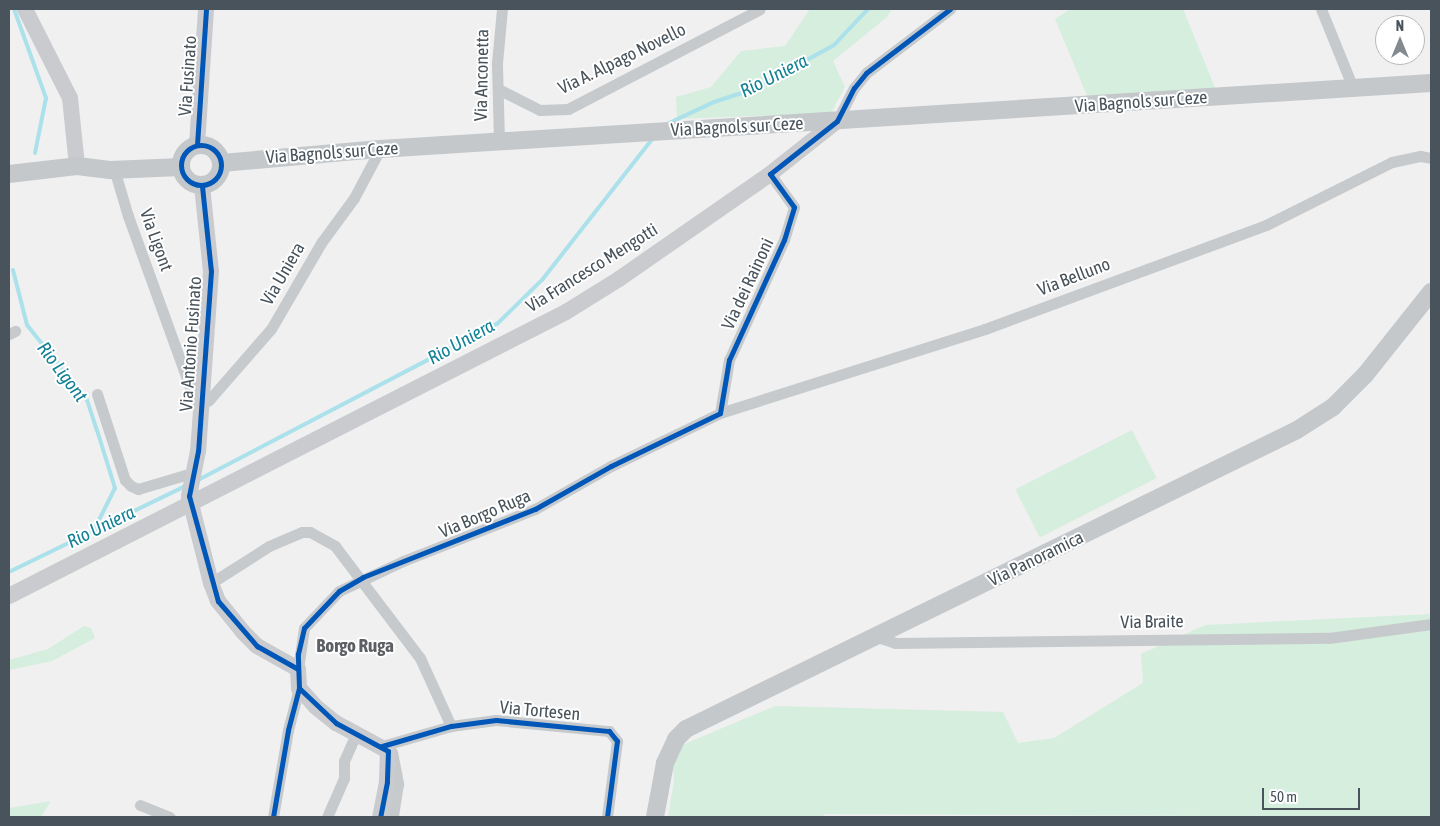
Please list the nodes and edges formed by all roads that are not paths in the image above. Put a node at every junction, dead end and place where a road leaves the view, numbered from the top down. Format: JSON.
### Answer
{"nodes":[{"id":1,"x":25,"y":9,"type":"edge"},
{"id":2,"x":206,"y":9,"type":"edge"},
{"id":3,"x":502,"y":9,"type":"edge"},
{"id":4,"x":760,"y":9,"type":"edge"},
{"id":5,"x":950,"y":9,"type":"edge"},
{"id":6,"x":1320,"y":9,"type":"edge"},
{"id":7,"x":1431,"y":83,"type":"edge"},
{"id":8,"x":1354,"y":88,"type":"junction"},
{"id":9,"x":498,"y":89,"type":"junction"},
{"id":10,"x":837,"y":122,"type":"junction"},
{"id":11,"x":499,"y":141,"type":"junction"},
{"id":12,"x":197,"y":145,"type":"junction"},
{"id":13,"x":380,"y":149,"type":"junction"},
{"id":14,"x":1431,"y":158,"type":"edge"},
{"id":15,"x":222,"y":163,"type":"junction"},
{"id":16,"x":77,"y":166,"type":"junction"},
{"id":17,"x":181,"y":167,"type":"junction"},
{"id":18,"x":114,"y":169,"type":"junction"},
{"id":19,"x":9,"y":174,"type":"edge"},
{"id":20,"x":770,"y":174,"type":"junction"},
{"id":21,"x":202,"y":186,"type":"junction"},
{"id":22,"x":1431,"y":292,"type":"edge"},
{"id":23,"x":97,"y":394,"type":"dead end"},
{"id":24,"x":201,"y":405,"type":"junction"},
{"id":25,"x":720,"y":413,"type":"junction"},
{"id":26,"x":192,"y":473,"type":"junction"},
{"id":27,"x":190,"y":499,"type":"junction"},
{"id":28,"x":359,"y":580,"type":"junction"},
{"id":29,"x":211,"y":583,"type":"junction"},
{"id":30,"x":9,"y":596,"type":"edge"},
{"id":31,"x":1431,"y":624,"type":"edge"},
{"id":32,"x":874,"y":636,"type":"junction"},
{"id":33,"x":298,"y":668,"type":"junction"},
{"id":34,"x":299,"y":688,"type":"junction"},
{"id":35,"x":451,"y":726,"type":"junction"},
{"id":36,"x":356,"y":734,"type":"junction"},
{"id":37,"x":390,"y":747,"type":"junction"},
{"id":38,"x":140,"y":805,"type":"dead end"},
{"id":39,"x":170,"y":817,"type":"edge"},
{"id":40,"x":273,"y":817,"type":"edge"},
{"id":41,"x":326,"y":817,"type":"edge"},
{"id":42,"x":380,"y":817,"type":"edge"},
{"id":43,"x":393,"y":817,"type":"edge"},
{"id":44,"x":607,"y":817,"type":"edge"},
{"id":45,"x":655,"y":817,"type":"edge"}],
"edges":[{"from":1,"to":16,"type":"street"},
{"from":2,"to":12,"type":"street","name":"Via Fusinato"},
{"from":3,"to":9,"type":"street","name":"Via Anconetta"},
{"from":4,"to":9,"type":"street","name":"Via A. Alpago Novello"},
{"from":5,"to":10,"type":"street"},
{"from":6,"to":8,"type":"street"},
{"from":7,"to":8,"type":"main road","name":"Via Bagnols sur Ceze"},
{"from":8,"to":10,"type":"main road","name":"Via Bagnols sur Ceze"},
{"from":9,"to":11,"type":"street","name":"Via Anconetta"},
{"from":10,"to":11,"type":"main road","name":"Via Bagnols sur Ceze"},
{"from":10,"to":20,"type":"street","name":"Via Francesco Mengotti"},
{"from":11,"to":13,"type":"main road","name":"Via Bagnols sur Ceze"},
{"from":12,"to":15,"type":"main road"},
{"from":12,"to":17,"type":"main road"},
{"from":13,"to":15,"type":"main road","name":"Via Bagnols sur Ceze"},
{"from":13,"to":24,"type":"street","name":"Via Uniera"},
{"from":14,"to":25,"type":"street","name":"Via Belluno"},
{"from":15,"to":21,"type":"main road"},
{"from":16,"to":18,"type":"main road"},
{"from":16,"to":19,"type":"main road"},
{"from":17,"to":18,"type":"main road"},
{"from":17,"to":21,"type":"main road"},
{"from":18,"to":24,"type":"street","name":"Via Ligont"},
{"from":20,"to":25,"type":"street","name":"Via dei Rainoni"},
{"from":20,"to":27,"type":"street","name":"Via Francesco Mengotti"},
{"from":21,"to":24,"type":"street","name":"Via Antonio Fusinato"},
{"from":22,"to":32,"type":"main road","name":"Via Panoramica"},
{"from":23,"to":26,"type":"street"},
{"from":24,"to":26,"type":"street","name":"Via Antonio Fusinato"},
{"from":25,"to":28,"type":"street","name":"Via Borgo Ruga"},
{"from":26,"to":27,"type":"street","name":"Via Antonio Fusinato"},
{"from":27,"to":29,"type":"street"},
{"from":27,"to":30,"type":"street","name":"Via Francesco Mengotti"},
{"from":28,"to":29,"type":"street"},
{"from":28,"to":33,"type":"street","name":"Via Borgo Ruga"},
{"from":28,"to":35,"type":"street"},
{"from":29,"to":33,"type":"street"},
{"from":31,"to":32,"type":"street","name":"Via Braite"},
{"from":32,"to":45,"type":"main road","name":"Via Panoramica"},
{"from":33,"to":34,"type":"street"},
{"from":34,"to":36,"type":"street"},
{"from":34,"to":40,"type":"street"},
{"from":35,"to":37,"type":"street","name":"Via Tortesen"},
{"from":35,"to":44,"type":"street","name":"Via Tortesen"},
{"from":36,"to":37,"type":"street"},
{"from":36,"to":41,"type":"street"},
{"from":37,"to":42,"type":"street"},
{"from":37,"to":43,"type":"street"},
{"from":38,"to":39,"type":"street"}]}
